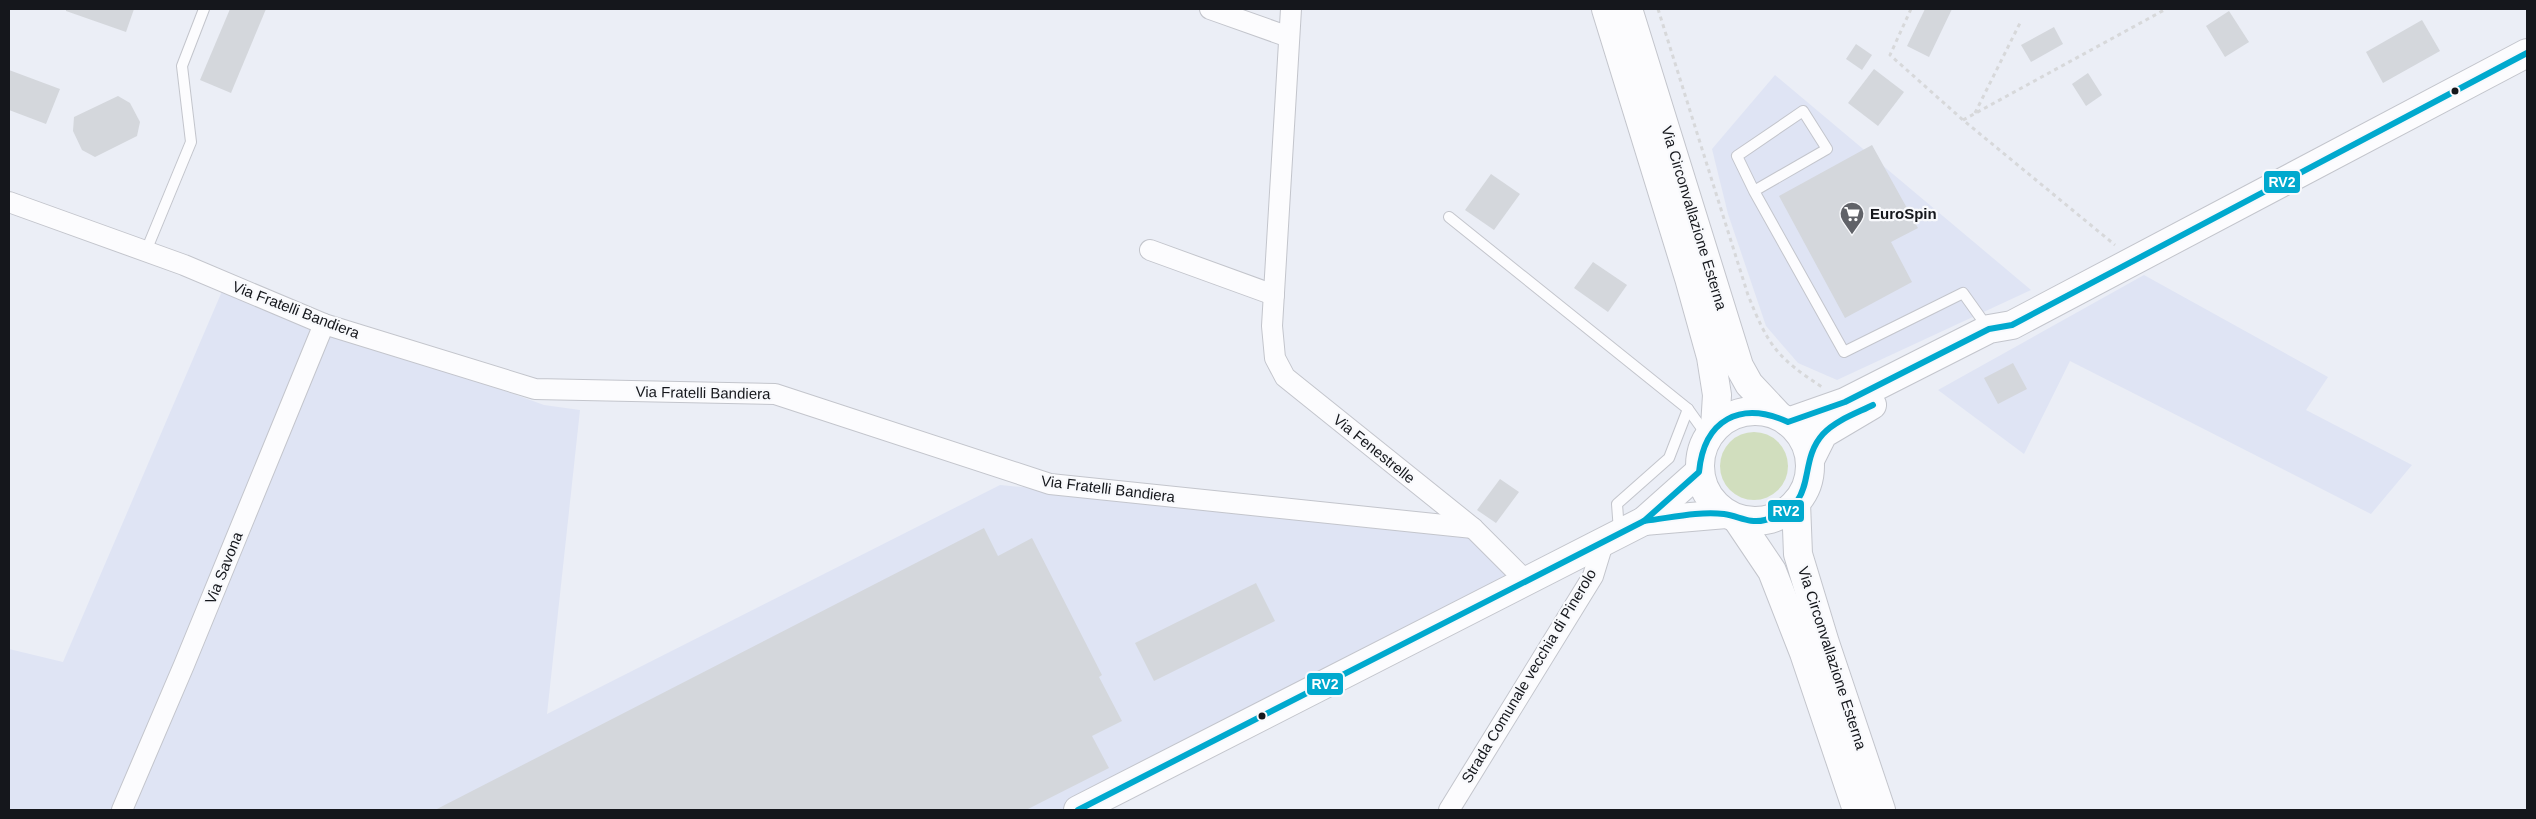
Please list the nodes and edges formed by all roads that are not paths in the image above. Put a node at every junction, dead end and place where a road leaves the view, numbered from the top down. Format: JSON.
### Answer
{"nodes":[{"id":1,"x":204,"y":9,"type":"edge"},
{"id":2,"x":1210,"y":9,"type":"edge"},
{"id":3,"x":1291,"y":9,"type":"edge"},
{"id":4,"x":1606,"y":9,"type":"edge"},
{"id":5,"x":1628,"y":9,"type":"edge"},
{"id":6,"x":1289,"y":36,"type":"junction"},
{"id":7,"x":2527,"y":53,"type":"edge"},
{"id":8,"x":1754,"y":191,"type":"junction"},
{"id":9,"x":9,"y":202,"type":"edge"},
{"id":10,"x":1448,"y":217,"type":"dead end"},
{"id":11,"x":1150,"y":250,"type":"dead end"},
{"id":12,"x":146,"y":251,"type":"junction"},
{"id":13,"x":1274,"y":295,"type":"junction"},
{"id":14,"x":324,"y":324,"type":"junction"},
{"id":15,"x":2001,"y":327,"type":"junction"},
{"id":16,"x":1688,"y":410,"type":"junction"},
{"id":17,"x":1783,"y":419,"type":"junction"},
{"id":18,"x":1711,"y":432,"type":"junction"},
{"id":19,"x":1810,"y":460,"type":"junction"},
{"id":20,"x":1699,"y":472,"type":"junction"},
{"id":21,"x":1796,"y":503,"type":"junction"},
{"id":22,"x":1732,"y":516,"type":"junction"},
{"id":23,"x":1644,"y":520,"type":"junction"},
{"id":24,"x":1473,"y":528,"type":"junction"},
{"id":25,"x":1612,"y":536,"type":"junction"},
{"id":26,"x":1525,"y":580,"type":"junction"},
{"id":27,"x":1870,"y":804,"type":"edge"},
{"id":28,"x":122,"y":810,"type":"edge"},
{"id":29,"x":1078,"y":810,"type":"edge"},
{"id":30,"x":1450,"y":810,"type":"edge"}],
"edges":[{"from":1,"to":12,"type":"lane"},
{"from":2,"to":6,"type":"street"},
{"from":3,"to":6,"type":"street","name":"Via Fenestrelle"},
{"from":4,"to":18,"type":"main road","name":"Via Circonvallazione Esterna"},
{"from":5,"to":17,"type":"main road","name":"Via Circonvallazione Esterna"},
{"from":6,"to":13,"type":"street","name":"Via Fenestrelle"},
{"from":7,"to":15,"type":"main road"},
{"from":8,"to":8,"type":"lane"},
{"from":8,"to":15,"type":"lane"},
{"from":9,"to":12,"type":"street","name":"Via Fratelli Bandiera"},
{"from":10,"to":16,"type":"lane"},
{"from":11,"to":13,"type":"street"},
{"from":12,"to":14,"type":"street","name":"Via Fratelli Bandiera"},
{"from":13,"to":24,"type":"street","name":"Via Fenestrelle"},
{"from":14,"to":24,"type":"street","name":"Via Fratelli Bandiera"},
{"from":14,"to":28,"type":"street","name":"Via Savona"},
{"from":15,"to":17,"type":"main road"},
{"from":15,"to":19,"type":"main road"},
{"from":16,"to":18,"type":"lane"},
{"from":16,"to":25,"type":"lane"},
{"from":17,"to":18,"type":"main road"},
{"from":17,"to":19,"type":"main road"},
{"from":18,"to":20,"type":"main road"},
{"from":19,"to":21,"type":"main road"},
{"from":20,"to":22,"type":"main road"},
{"from":20,"to":23,"type":"main road"},
{"from":21,"to":22,"type":"main road"},
{"from":21,"to":27,"type":"main road","name":"Via Circonvallazione Esterna"},
{"from":22,"to":23,"type":"main road"},
{"from":22,"to":27,"type":"main road","name":"Via Circonvallazione Esterna"},
{"from":23,"to":25,"type":"main road"},
{"from":24,"to":26,"type":"street","name":"Via Fenestrelle"},
{"from":25,"to":26,"type":"main road"},
{"from":25,"to":30,"type":"street","name":"Strada Comunale vecchia di Pinerolo"},
{"from":26,"to":29,"type":"main road"}]}
